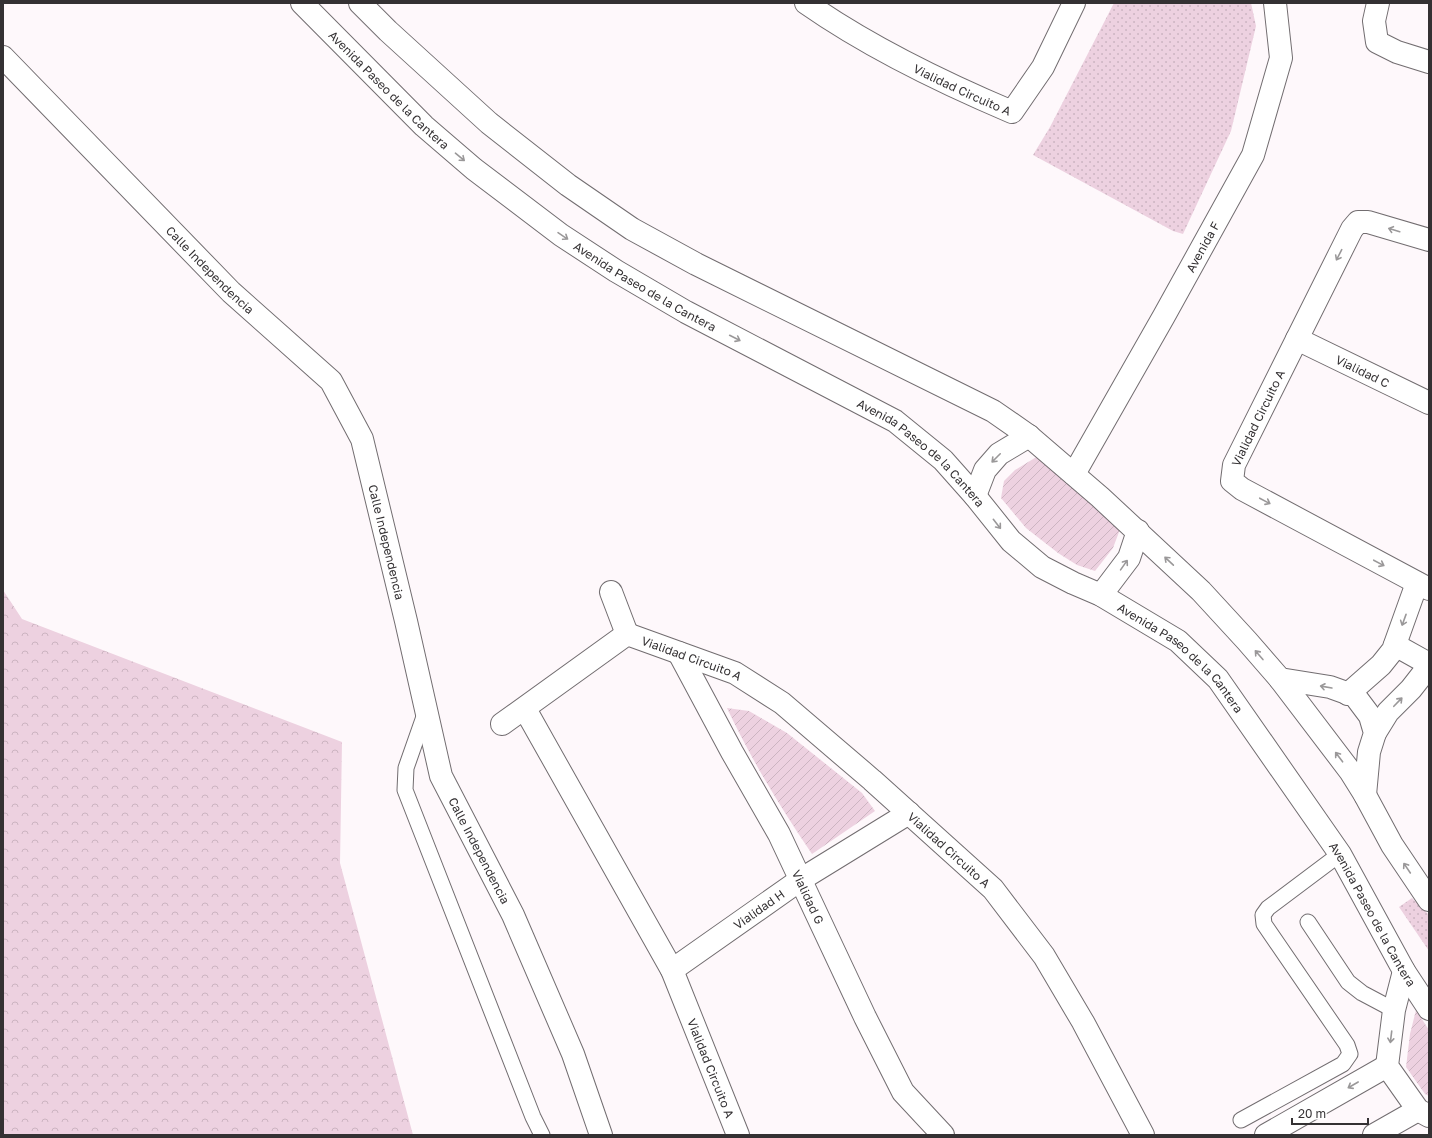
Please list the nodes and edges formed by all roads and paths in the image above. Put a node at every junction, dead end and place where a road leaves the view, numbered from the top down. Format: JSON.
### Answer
{"nodes":[{"id":1,"x":302,"y":3,"type":"edge"},
{"id":2,"x":360,"y":3,"type":"edge"},
{"id":3,"x":806,"y":3,"type":"edge"},
{"id":4,"x":1074,"y":3,"type":"edge"},
{"id":5,"x":1275,"y":3,"type":"edge"},
{"id":6,"x":1378,"y":3,"type":"edge"},
{"id":7,"x":3,"y":57,"type":"edge"},
{"id":8,"x":1429,"y":62,"type":"edge"},
{"id":9,"x":1429,"y":240,"type":"edge"},
{"id":10,"x":1297,"y":339,"type":"junction"},
{"id":11,"x":1429,"y":403,"type":"edge"},
{"id":12,"x":1029,"y":436,"type":"junction"},
{"id":13,"x":1074,"y":474,"type":"junction"},
{"id":14,"x":975,"y":496,"type":"junction"},
{"id":15,"x":1138,"y":531,"type":"junction"},
{"id":16,"x":1423,"y":586,"type":"edge"},
{"id":17,"x":611,"y":592,"type":"dead end"},
{"id":18,"x":1101,"y":595,"type":"junction"},
{"id":19,"x":627,"y":634,"type":"junction"},
{"id":20,"x":1395,"y":645,"type":"junction"},
{"id":21,"x":679,"y":653,"type":"junction"},
{"id":22,"x":1429,"y":665,"type":"edge"},
{"id":23,"x":1280,"y":679,"type":"junction"},
{"id":24,"x":1348,"y":694,"type":"junction"},
{"id":25,"x":525,"y":708,"type":"junction"},
{"id":26,"x":426,"y":711,"type":"junction"},
{"id":27,"x":502,"y":724,"type":"dead end"},
{"id":28,"x":1375,"y":733,"type":"junction"},
{"id":29,"x":1365,"y":796,"type":"junction"},
{"id":30,"x":909,"y":813,"type":"junction"},
{"id":31,"x":1340,"y":854,"type":"junction"},
{"id":32,"x":800,"y":880,"type":"junction"},
{"id":33,"x":1429,"y":900,"type":"edge"},
{"id":34,"x":1308,"y":922,"type":"dead end"},
{"id":35,"x":672,"y":970,"type":"junction"},
{"id":36,"x":1404,"y":971,"type":"junction"},
{"id":37,"x":1429,"y":1009,"type":"edge"},
{"id":38,"x":1394,"y":1010,"type":"junction"},
{"id":39,"x":1387,"y":1066,"type":"junction"},
{"id":40,"x":1423,"y":1113,"type":"edge"},
{"id":41,"x":1241,"y":1120,"type":"dead end"},
{"id":42,"x":542,"y":1135,"type":"edge"},
{"id":43,"x":601,"y":1135,"type":"edge"},
{"id":44,"x":738,"y":1135,"type":"edge"},
{"id":45,"x":943,"y":1135,"type":"edge"},
{"id":46,"x":1143,"y":1135,"type":"edge"},
{"id":47,"x":1266,"y":1135,"type":"edge"},
{"id":48,"x":1374,"y":1135,"type":"edge"}],
"edges":[{"from":1,"to":14,"type":"street","name":"Avenida Paseo de la Cantera","one_way":true},
{"from":2,"to":12,"type":"street"},
{"from":3,"to":4,"type":"street","name":"Vialidad Circuito A"},
{"from":5,"to":13,"type":"street","name":"Avenida F"},
{"from":6,"to":8,"type":"street"},
{"from":7,"to":26,"type":"street","name":"Calle Independencia"},
{"from":9,"to":10,"type":"street","name":"Vialidad Circuito A","one_way":true},
{"from":10,"to":11,"type":"street","name":"Vialidad C"},
{"from":10,"to":16,"type":"street","name":"Vialidad Circuito A","one_way":true},
{"from":12,"to":13,"type":"street"},
{"from":12,"to":14,"type":"street","one_way":true},
{"from":13,"to":15,"type":"street"},
{"from":14,"to":18,"type":"street","name":"Avenida Paseo de la Cantera","one_way":true},
{"from":18,"to":15,"type":"street","one_way":true},
{"from":23,"to":15,"type":"street","one_way":true},
{"from":16,"to":20,"type":"street","one_way":true},
{"from":17,"to":19,"type":"street"},
{"from":18,"to":31,"type":"street","name":"Avenida Paseo de la Cantera"},
{"from":19,"to":21,"type":"street","name":"Vialidad Circuito A"},
{"from":19,"to":25,"type":"street","name":"Vialidad Circuito A"},
{"from":20,"to":22,"type":"street"},
{"from":20,"to":24,"type":"street"},
{"from":21,"to":30,"type":"street","name":"Vialidad Circuito A"},
{"from":21,"to":32,"type":"street","name":"Vialidad G"},
{"from":28,"to":22,"type":"street","one_way":true},
{"from":24,"to":23,"type":"street","one_way":true},
{"from":29,"to":23,"type":"street","one_way":true},
{"from":24,"to":28,"type":"street"},
{"from":25,"to":27,"type":"street"},
{"from":25,"to":35,"type":"street","name":"Vialidad Circuito A"},
{"from":26,"to":42,"type":"lane"},
{"from":26,"to":43,"type":"street","name":"Calle Independencia"},
{"from":28,"to":29,"type":"street"},
{"from":33,"to":29,"type":"street","one_way":true},
{"from":30,"to":32,"type":"street","name":"Vialidad H"},
{"from":30,"to":46,"type":"street","name":"Vialidad Circuito A"},
{"from":31,"to":36,"type":"street","name":"Avenida Paseo de la Cantera"},
{"from":31,"to":41,"type":"lane"},
{"from":32,"to":35,"type":"street","name":"Vialidad H"},
{"from":32,"to":45,"type":"street","name":"Vialidad G"},
{"from":34,"to":38,"type":"lane"},
{"from":35,"to":44,"type":"street","name":"Vialidad Circuito A"},
{"from":36,"to":37,"type":"street","name":"Avenida Paseo de la Cantera"},
{"from":36,"to":38,"type":"street"},
{"from":38,"to":39,"type":"street","one_way":true},
{"from":39,"to":40,"type":"street"},
{"from":39,"to":47,"type":"street","one_way":true},
{"from":40,"to":48,"type":"street"}]}
